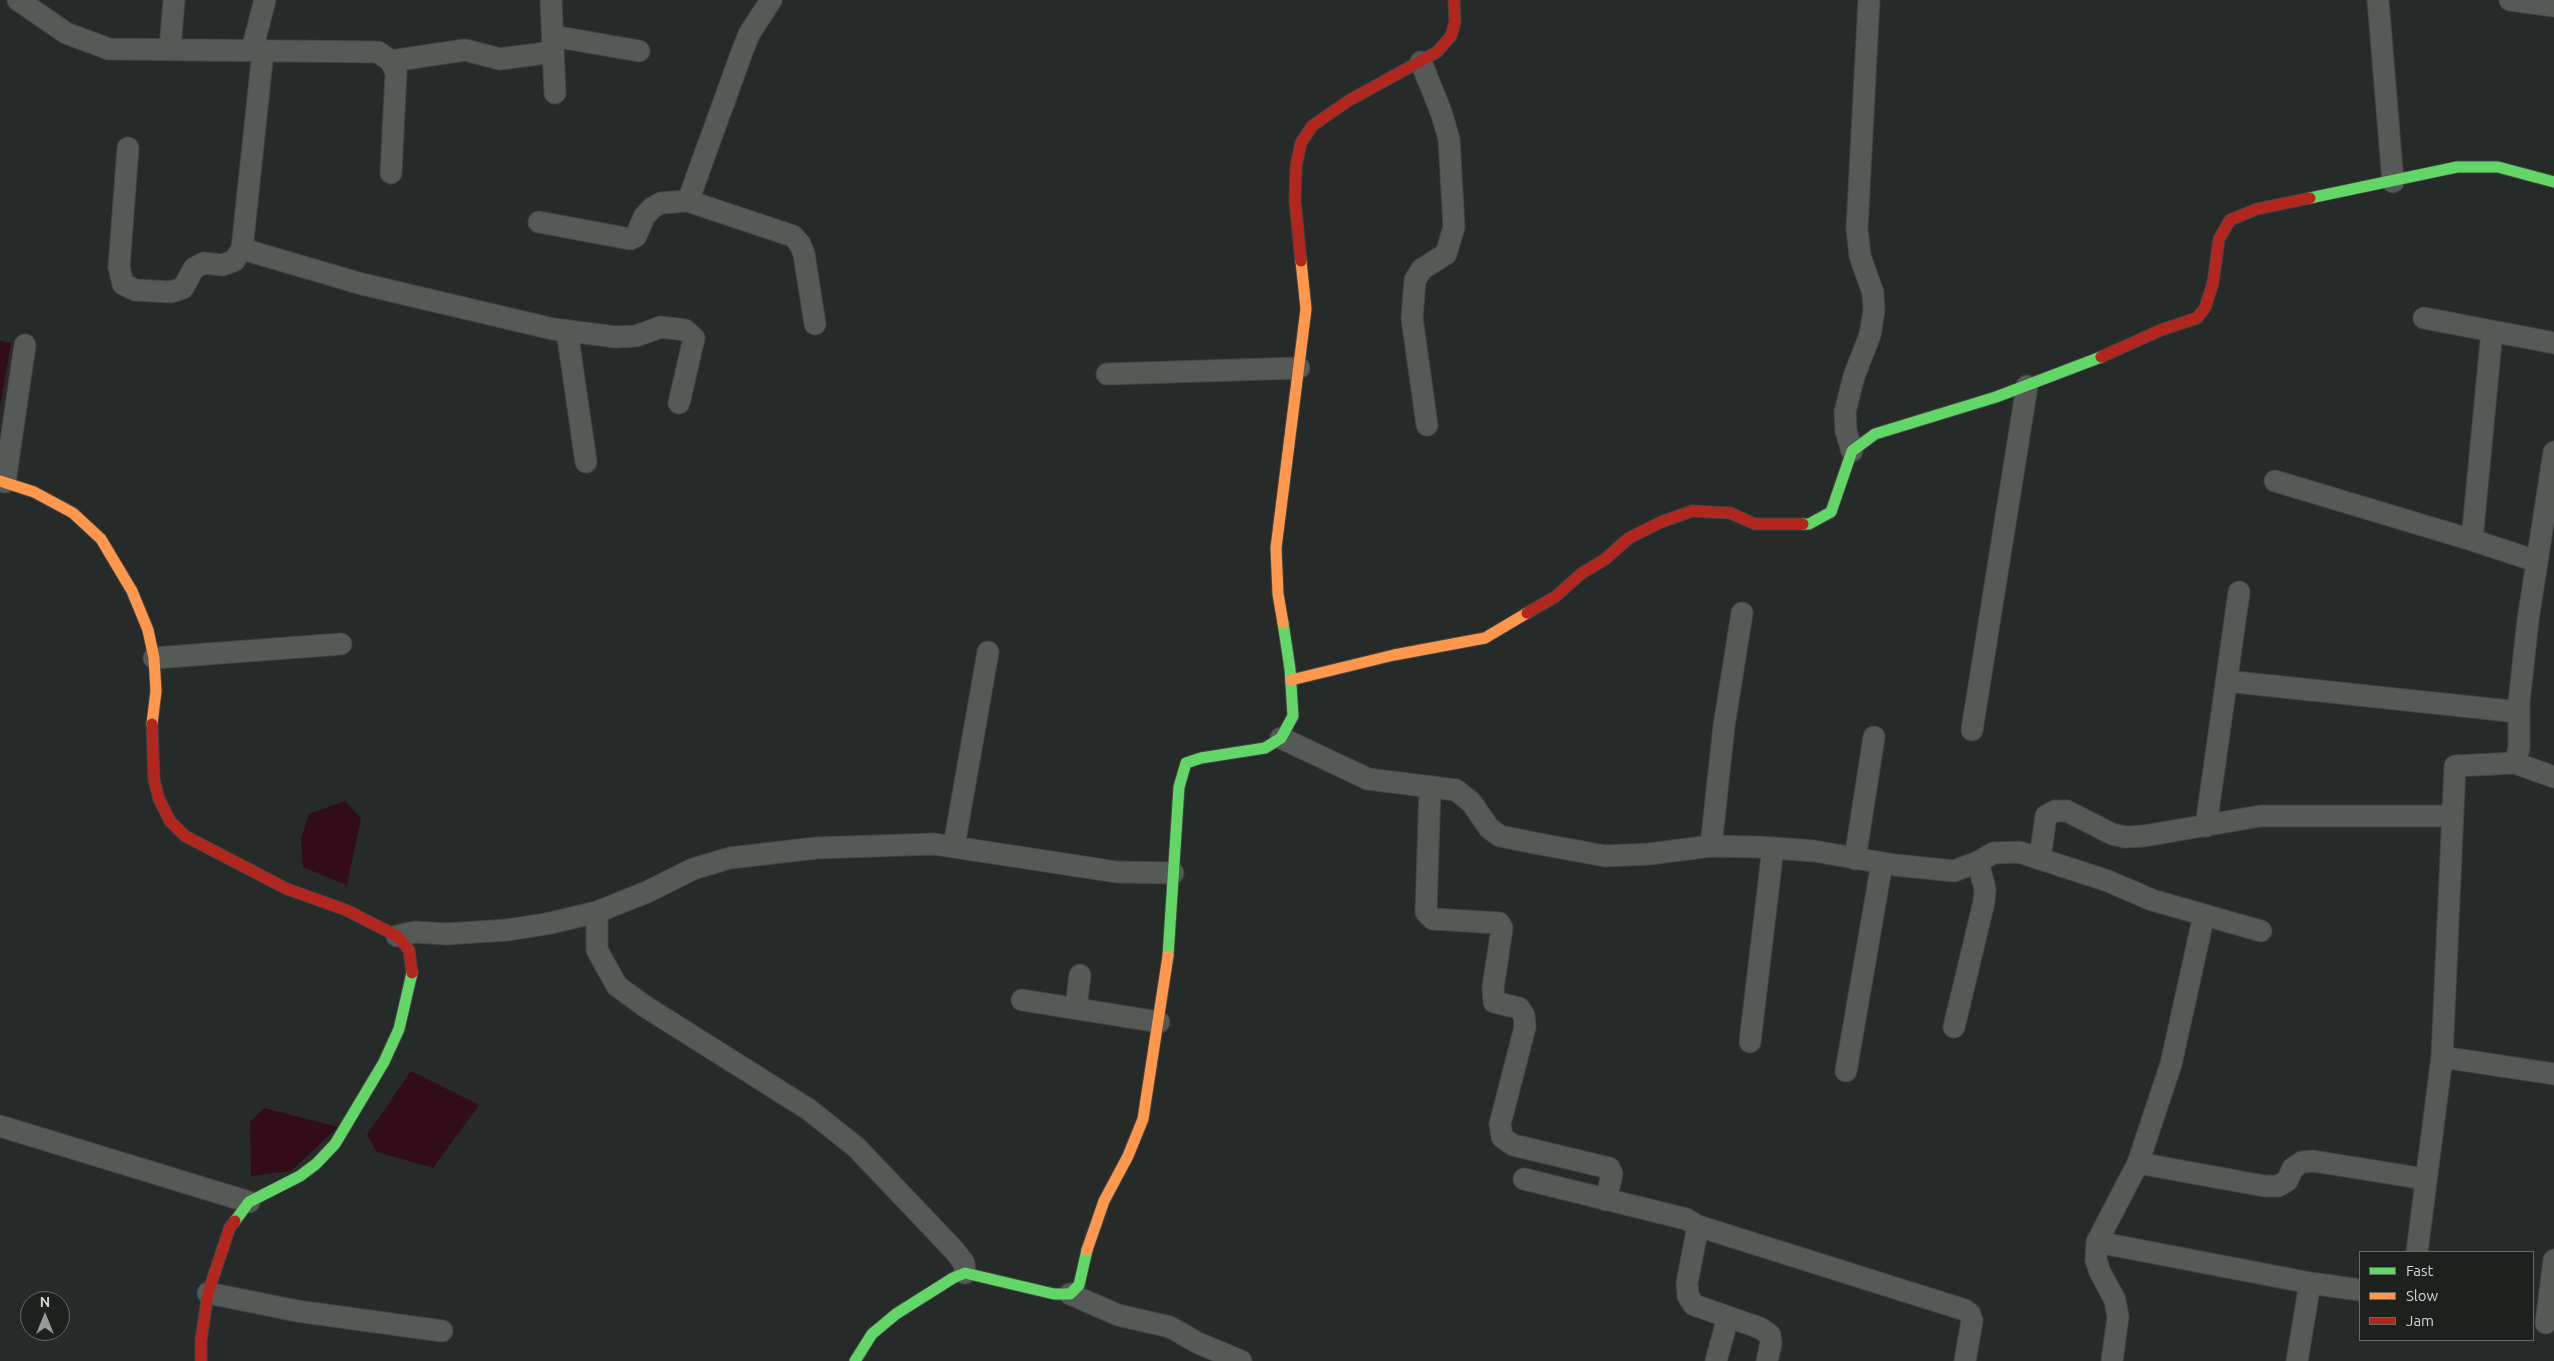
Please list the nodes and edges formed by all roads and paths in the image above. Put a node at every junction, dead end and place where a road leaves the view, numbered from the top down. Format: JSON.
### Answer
{"nodes":[{"id":1,"x":18,"y":0,"type":"edge"},
{"id":2,"x":174,"y":0,"type":"edge"},
{"id":3,"x":265,"y":0,"type":"edge"},
{"id":4,"x":551,"y":0,"type":"edge"},
{"id":5,"x":771,"y":0,"type":"edge"},
{"id":6,"x":1454,"y":0,"type":"edge"},
{"id":7,"x":1869,"y":0,"type":"edge"},
{"id":8,"x":2378,"y":0,"type":"edge"},
{"id":9,"x":2510,"y":0,"type":"edge"},
{"id":10,"x":2546,"y":4,"type":"edge"},
{"id":11,"x":553,"y":44,"type":"junction"},
{"id":12,"x":170,"y":49,"type":"junction"},
{"id":13,"x":257,"y":51,"type":"junction"},
{"id":14,"x":638,"y":51,"type":"dead end"},
{"id":15,"x":391,"y":61,"type":"junction"},
{"id":16,"x":1421,"y":62,"type":"junction"},
{"id":17,"x":555,"y":93,"type":"dead end"},
{"id":18,"x":128,"y":148,"type":"dead end"},
{"id":19,"x":391,"y":174,"type":"dead end"},
{"id":20,"x":2393,"y":182,"type":"junction"},
{"id":21,"x":2554,"y":182,"type":"edge"},
{"id":22,"x":688,"y":201,"type":"junction"},
{"id":23,"x":539,"y":222,"type":"dead end"},
{"id":24,"x":242,"y":249,"type":"junction"},
{"id":25,"x":2424,"y":318,"type":"dead end"},
{"id":26,"x":815,"y":324,"type":"dead end"},
{"id":27,"x":567,"y":331,"type":"junction"},
{"id":28,"x":2492,"y":331,"type":"junction"},
{"id":29,"x":2554,"y":343,"type":"edge"},
{"id":30,"x":25,"y":345,"type":"dead end"},
{"id":31,"x":1299,"y":368,"type":"junction"},
{"id":32,"x":1107,"y":374,"type":"dead end"},
{"id":33,"x":2027,"y":386,"type":"junction"},
{"id":34,"x":679,"y":403,"type":"dead end"},
{"id":35,"x":1427,"y":425,"type":"dead end"},
{"id":36,"x":1852,"y":451,"type":"junction"},
{"id":37,"x":2554,"y":452,"type":"edge"},
{"id":38,"x":586,"y":462,"type":"dead end"},
{"id":39,"x":2,"y":481,"type":"edge"},
{"id":40,"x":2275,"y":481,"type":"dead end"},
{"id":41,"x":2472,"y":540,"type":"junction"},
{"id":42,"x":2536,"y":561,"type":"junction"},
{"id":43,"x":2239,"y":592,"type":"dead end"},
{"id":44,"x":1742,"y":613,"type":"dead end"},
{"id":45,"x":341,"y":644,"type":"dead end"},
{"id":46,"x":988,"y":652,"type":"dead end"},
{"id":47,"x":154,"y":658,"type":"junction"},
{"id":48,"x":1291,"y":680,"type":"junction"},
{"id":49,"x":2226,"y":681,"type":"junction"},
{"id":50,"x":2519,"y":712,"type":"junction"},
{"id":51,"x":1972,"y":730,"type":"dead end"},
{"id":52,"x":1874,"y":737,"type":"dead end"},
{"id":53,"x":1281,"y":738,"type":"junction"},
{"id":54,"x":2515,"y":763,"type":"junction"},
{"id":55,"x":2554,"y":777,"type":"edge"},
{"id":56,"x":1430,"y":787,"type":"junction"},
{"id":57,"x":2453,"y":816,"type":"junction"},
{"id":58,"x":2206,"y":826,"type":"junction"},
{"id":59,"x":954,"y":846,"type":"junction"},
{"id":60,"x":1711,"y":846,"type":"junction"},
{"id":61,"x":1773,"y":848,"type":"junction"},
{"id":62,"x":2040,"y":858,"type":"junction"},
{"id":63,"x":1856,"y":859,"type":"junction"},
{"id":64,"x":1978,"y":862,"type":"junction"},
{"id":65,"x":1882,"y":863,"type":"junction"},
{"id":66,"x":1173,"y":873,"type":"junction"},
{"id":67,"x":597,"y":912,"type":"junction"},
{"id":68,"x":2204,"y":915,"type":"junction"},
{"id":69,"x":2261,"y":931,"type":"dead end"},
{"id":70,"x":397,"y":936,"type":"junction"},
{"id":71,"x":1080,"y":975,"type":"dead end"},
{"id":72,"x":1022,"y":1000,"type":"dead end"},
{"id":73,"x":1076,"y":1007,"type":"junction"},
{"id":74,"x":1159,"y":1022,"type":"junction"},
{"id":75,"x":1954,"y":1027,"type":"dead end"},
{"id":76,"x":1750,"y":1042,"type":"dead end"},
{"id":77,"x":2442,"y":1057,"type":"junction"},
{"id":78,"x":1846,"y":1071,"type":"dead end"},
{"id":79,"x":2554,"y":1074,"type":"edge"},
{"id":80,"x":0,"y":1126,"type":"edge"},
{"id":81,"x":2138,"y":1163,"type":"junction"},
{"id":82,"x":1524,"y":1179,"type":"dead end"},
{"id":83,"x":2425,"y":1179,"type":"junction"},
{"id":84,"x":1606,"y":1200,"type":"junction"},
{"id":85,"x":249,"y":1202,"type":"junction"},
{"id":86,"x":1698,"y":1226,"type":"junction"},
{"id":87,"x":2097,"y":1242,"type":"junction"},
{"id":88,"x":2417,"y":1251,"type":"edge"},
{"id":89,"x":2554,"y":1260,"type":"edge"},
{"id":90,"x":966,"y":1272,"type":"junction"},
{"id":91,"x":2310,"y":1283,"type":"junction"},
{"id":92,"x":2359,"y":1290,"type":"edge"},
{"id":93,"x":208,"y":1292,"type":"junction"},
{"id":94,"x":1070,"y":1294,"type":"junction"},
{"id":95,"x":1728,"y":1317,"type":"junction"},
{"id":96,"x":2544,"y":1322,"type":"edge"},
{"id":97,"x":442,"y":1331,"type":"dead end"},
{"id":98,"x":201,"y":1361,"type":"edge"},
{"id":99,"x":855,"y":1361,"type":"edge"},
{"id":100,"x":1240,"y":1361,"type":"edge"},
{"id":101,"x":1716,"y":1361,"type":"edge"},
{"id":102,"x":1767,"y":1361,"type":"edge"},
{"id":103,"x":1965,"y":1361,"type":"edge"},
{"id":104,"x":2112,"y":1361,"type":"edge"},
{"id":105,"x":2297,"y":1361,"type":"edge"}],
"edges":[{"from":1,"to":12,"type":"street"},
{"from":2,"to":12,"type":"street"},
{"from":3,"to":13,"type":"street"},
{"from":4,"to":11,"type":"street"},
{"from":5,"to":22,"type":"street"},
{"from":6,"to":16,"type":"street"},
{"from":7,"to":36,"type":"street"},
{"from":8,"to":20,"type":"street"},
{"from":9,"to":10,"type":"street"},
{"from":11,"to":14,"type":"street"},
{"from":11,"to":15,"type":"street"},
{"from":11,"to":17,"type":"street"},
{"from":12,"to":13,"type":"street"},
{"from":13,"to":15,"type":"street"},
{"from":13,"to":24,"type":"street"},
{"from":15,"to":19,"type":"street"},
{"from":16,"to":31,"type":"street"},
{"from":16,"to":35,"type":"street"},
{"from":18,"to":24,"type":"street"},
{"from":20,"to":21,"type":"street"},
{"from":20,"to":33,"type":"street"},
{"from":22,"to":23,"type":"street"},
{"from":22,"to":26,"type":"street"},
{"from":24,"to":27,"type":"street"},
{"from":25,"to":28,"type":"street"},
{"from":27,"to":34,"type":"street"},
{"from":27,"to":38,"type":"street"},
{"from":28,"to":29,"type":"street"},
{"from":28,"to":41,"type":"street"},
{"from":30,"to":39,"type":"street"},
{"from":31,"to":32,"type":"street"},
{"from":31,"to":48,"type":"street"},
{"from":33,"to":36,"type":"street"},
{"from":33,"to":51,"type":"street"},
{"from":36,"to":48,"type":"street"},
{"from":37,"to":42,"type":"street"},
{"from":39,"to":47,"type":"street"},
{"from":40,"to":41,"type":"street"},
{"from":41,"to":42,"type":"street"},
{"from":42,"to":50,"type":"street"},
{"from":43,"to":49,"type":"street"},
{"from":44,"to":60,"type":"street"},
{"from":45,"to":47,"type":"street"},
{"from":46,"to":59,"type":"street"},
{"from":47,"to":70,"type":"street"},
{"from":48,"to":53,"type":"street"},
{"from":49,"to":50,"type":"street"},
{"from":49,"to":58,"type":"street"},
{"from":50,"to":54,"type":"street"},
{"from":52,"to":63,"type":"street"},
{"from":53,"to":56,"type":"street"},
{"from":53,"to":66,"type":"street"},
{"from":54,"to":55,"type":"street"},
{"from":54,"to":57,"type":"street"},
{"from":56,"to":60,"type":"street"},
{"from":56,"to":84,"type":"street"},
{"from":57,"to":58,"type":"street"},
{"from":57,"to":77,"type":"street"},
{"from":58,"to":62,"type":"street"},
{"from":59,"to":66,"type":"street"},
{"from":59,"to":67,"type":"street"},
{"from":60,"to":61,"type":"street"},
{"from":61,"to":63,"type":"street"},
{"from":61,"to":76,"type":"street"},
{"from":62,"to":64,"type":"street"},
{"from":62,"to":68,"type":"street"},
{"from":63,"to":65,"type":"street"},
{"from":64,"to":65,"type":"street"},
{"from":64,"to":75,"type":"street"},
{"from":65,"to":78,"type":"street"},
{"from":66,"to":74,"type":"street"},
{"from":67,"to":70,"type":"street"},
{"from":67,"to":90,"type":"street"},
{"from":68,"to":69,"type":"street"},
{"from":68,"to":81,"type":"street"},
{"from":70,"to":85,"type":"street"},
{"from":71,"to":73,"type":"street"},
{"from":72,"to":73,"type":"street"},
{"from":73,"to":74,"type":"street"},
{"from":74,"to":94,"type":"street"},
{"from":77,"to":79,"type":"street"},
{"from":77,"to":83,"type":"street"},
{"from":80,"to":85,"type":"street"},
{"from":81,"to":83,"type":"street"},
{"from":81,"to":87,"type":"street"},
{"from":82,"to":84,"type":"street"},
{"from":83,"to":88,"type":"street"},
{"from":84,"to":86,"type":"street"},
{"from":85,"to":93,"type":"street"},
{"from":86,"to":95,"type":"street"},
{"from":86,"to":103,"type":"street"},
{"from":87,"to":91,"type":"street"},
{"from":87,"to":104,"type":"street"},
{"from":89,"to":96,"type":"street"},
{"from":90,"to":94,"type":"street"},
{"from":90,"to":99,"type":"street"},
{"from":91,"to":92,"type":"street"},
{"from":91,"to":105,"type":"street"},
{"from":93,"to":97,"type":"street"},
{"from":93,"to":98,"type":"street"},
{"from":94,"to":100,"type":"street"},
{"from":95,"to":101,"type":"street"},
{"from":95,"to":102,"type":"street"}]}
